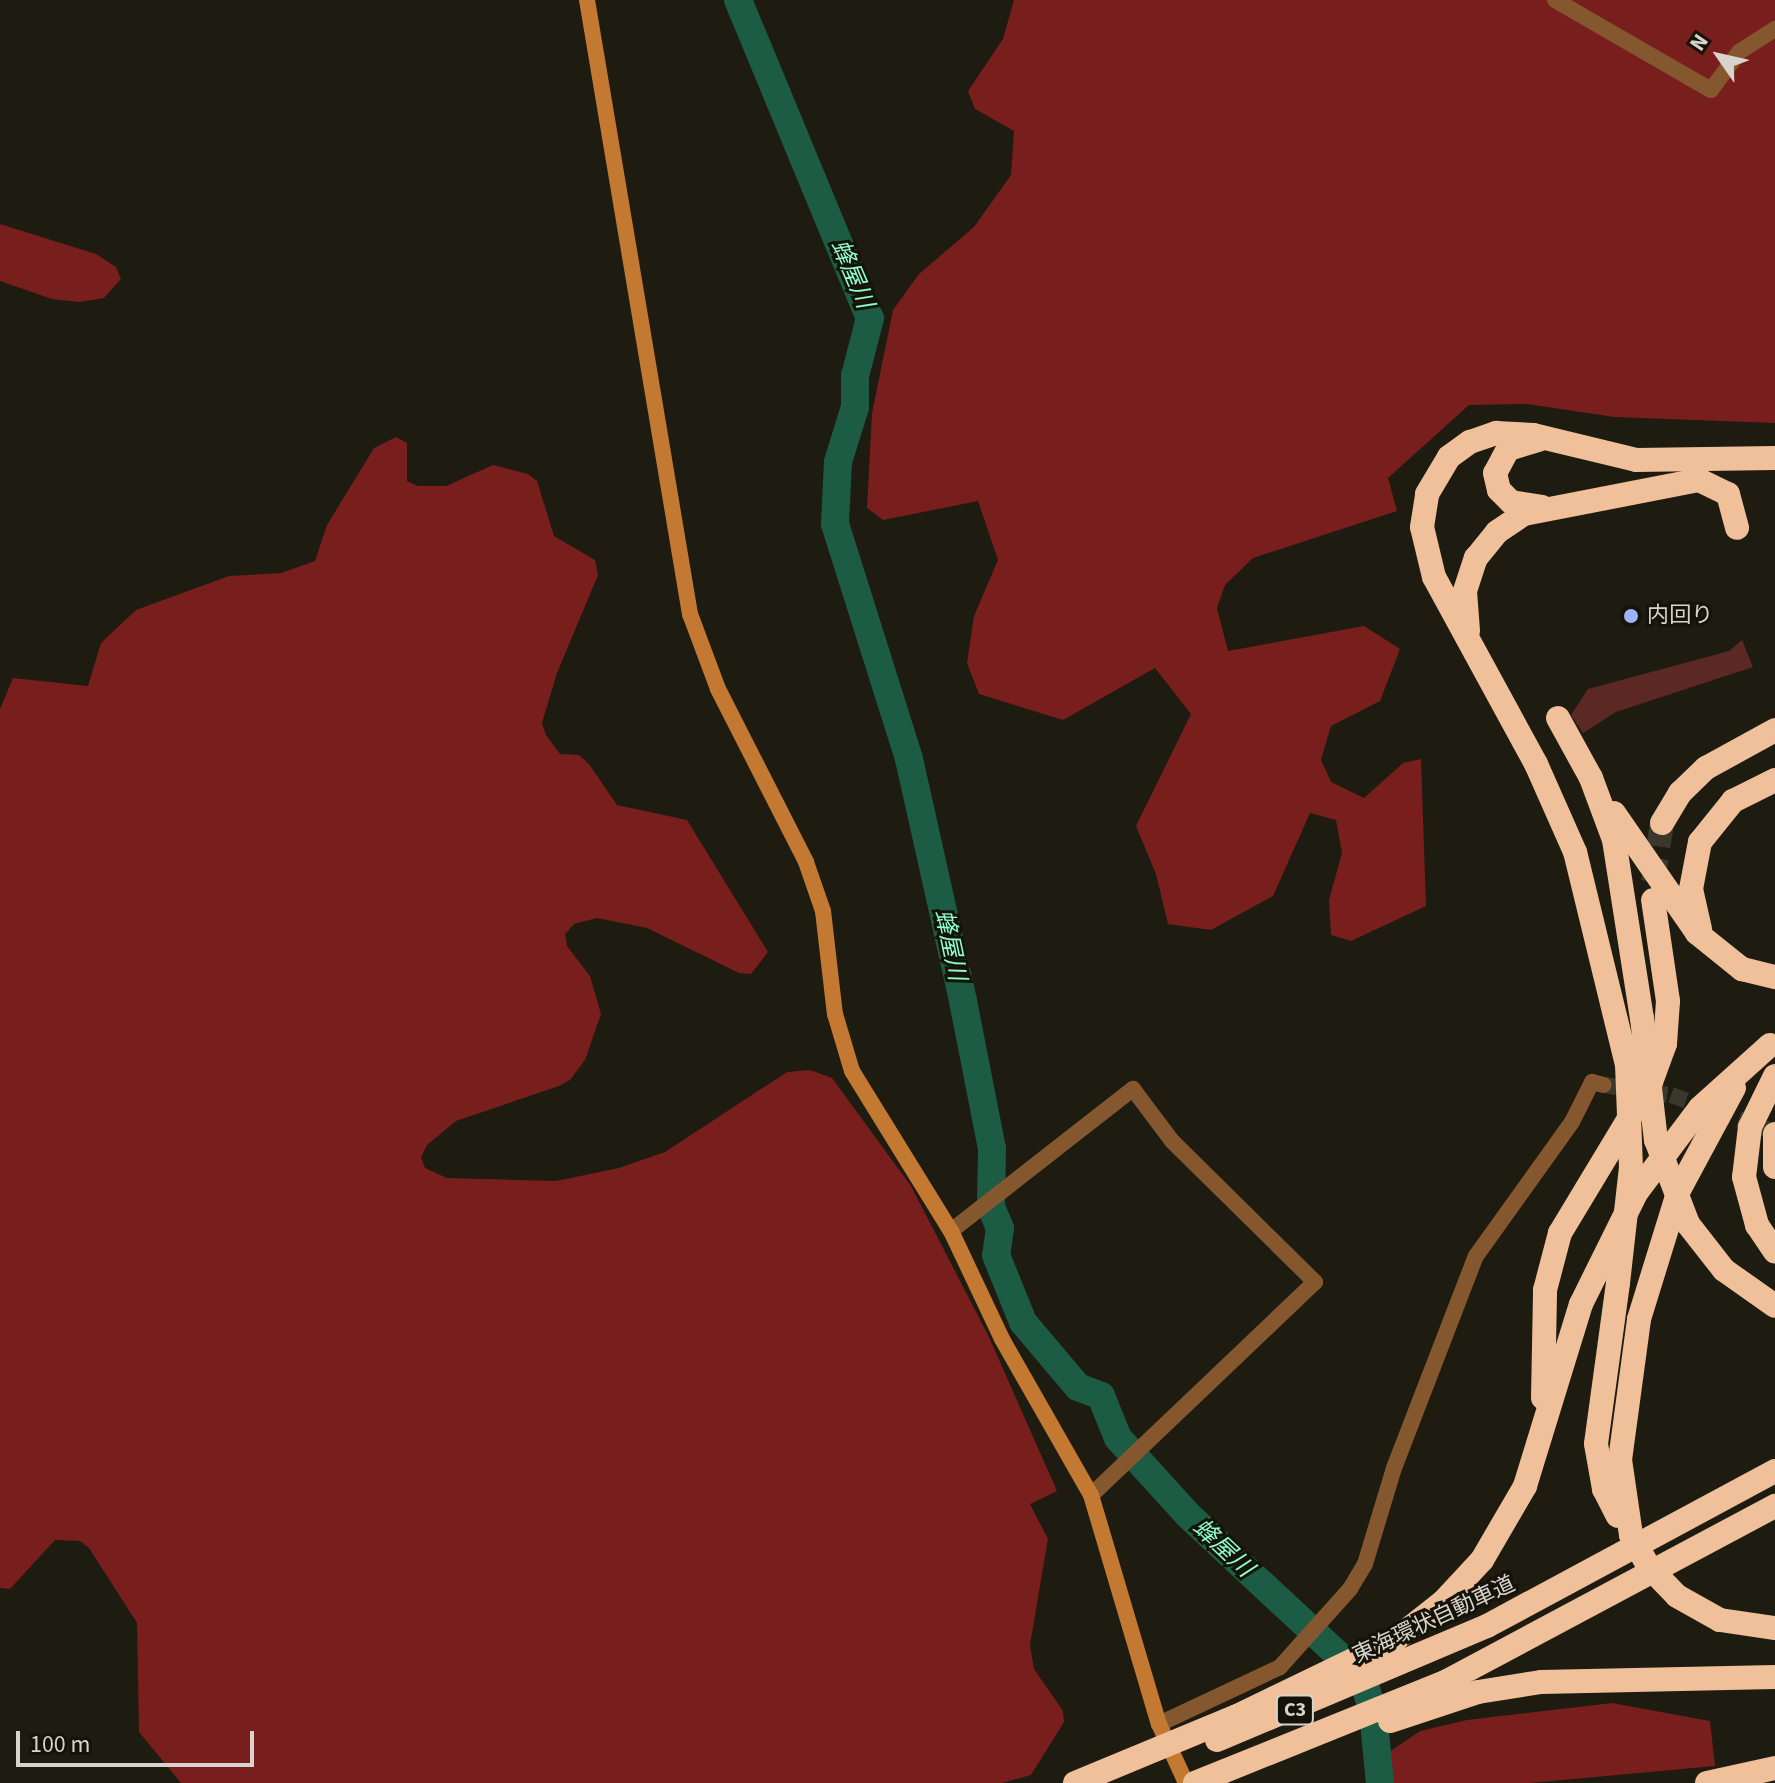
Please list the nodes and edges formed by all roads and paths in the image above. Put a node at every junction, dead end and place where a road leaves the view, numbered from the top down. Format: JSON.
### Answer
{"nodes":[{"id":1,"x":587,"y":0,"type":"edge"},
{"id":2,"x":1555,"y":0,"type":"edge"},
{"id":3,"x":1775,"y":29,"type":"edge"},
{"id":4,"x":1549,"y":439,"type":"junction"},
{"id":5,"x":1775,"y":458,"type":"edge"},
{"id":6,"x":1551,"y":507,"type":"junction"},
{"id":7,"x":1737,"y":528,"type":"dead end"},
{"id":8,"x":1471,"y":645,"type":"junction"},
{"id":9,"x":1558,"y":718,"type":"dead end"},
{"id":10,"x":1775,"y":730,"type":"edge"},
{"id":11,"x":1591,"y":778,"type":"junction"},
{"id":12,"x":1775,"y":780,"type":"edge"},
{"id":13,"x":1662,"y":823,"type":"tunnel mouth"},
{"id":14,"x":1653,"y":900,"type":"tunnel mouth"},
{"id":15,"x":1713,"y":949,"type":"junction"},
{"id":16,"x":1775,"y":977,"type":"edge"},
{"id":17,"x":1773,"y":1043,"type":"edge"},
{"id":18,"x":1775,"y":1076,"type":"edge"},
{"id":19,"x":1604,"y":1085,"type":"dead end"},
{"id":20,"x":1775,"y":1134,"type":"edge"},
{"id":21,"x":1775,"y":1167,"type":"edge"},
{"id":22,"x":951,"y":1231,"type":"junction"},
{"id":23,"x":1775,"y":1252,"type":"edge"},
{"id":24,"x":1775,"y":1306,"type":"edge"},
{"id":25,"x":1542,"y":1441,"type":"junction"},
{"id":26,"x":1775,"y":1471,"type":"edge"},
{"id":27,"x":1091,"y":1495,"type":"junction"},
{"id":28,"x":1775,"y":1506,"type":"edge"},
{"id":29,"x":1631,"y":1535,"type":"junction"},
{"id":30,"x":1775,"y":1628,"type":"edge"},
{"id":31,"x":1775,"y":1677,"type":"edge"},
{"id":32,"x":1159,"y":1724,"type":"junction"},
{"id":33,"x":1775,"y":1768,"type":"edge"},
{"id":34,"x":1075,"y":1783,"type":"edge"},
{"id":35,"x":1098,"y":1783,"type":"edge"},
{"id":36,"x":1186,"y":1783,"type":"edge"},
{"id":37,"x":1195,"y":1783,"type":"edge"},
{"id":38,"x":1223,"y":1783,"type":"edge"},
{"id":39,"x":1711,"y":1783,"type":"edge"}],
"edges":[{"from":1,"to":22,"type":"street"},
{"from":2,"to":3,"type":"street"},
{"from":4,"to":5,"type":"highway"},
{"from":4,"to":6,"type":"highway"},
{"from":4,"to":8,"type":"highway"},
{"from":6,"to":7,"type":"highway"},
{"from":6,"to":8,"type":"highway"},
{"from":8,"to":29,"type":"highway","bridge":true},
{"from":9,"to":11,"type":"highway"},
{"from":10,"to":13,"type":"highway"},
{"from":11,"to":15,"type":"highway"},
{"from":11,"to":24,"type":"highway","bridge":true},
{"from":12,"to":15,"type":"highway"},
{"from":14,"to":25,"type":"highway"},
{"from":15,"to":16,"type":"highway"},
{"from":17,"to":25,"type":"highway"},
{"from":17,"to":29,"type":"highway"},
{"from":18,"to":23,"type":"highway"},
{"from":19,"to":32,"type":"street"},
{"from":20,"to":21,"type":"highway"},
{"from":22,"to":27,"type":"street"},
{"from":22,"to":27,"type":"street"},
{"from":25,"to":34,"type":"highway","bridge":true},
{"from":26,"to":35,"type":"highway","name":"東海環状自動車道","number":"C3","bridge":true},
{"from":27,"to":32,"type":"street"},
{"from":28,"to":37,"type":"highway","number":"C3"},
{"from":29,"to":30,"type":"highway","bridge":true},
{"from":31,"to":38,"type":"highway"},
{"from":32,"to":36,"type":"street"},
{"from":33,"to":39,"type":"highway"}]}
